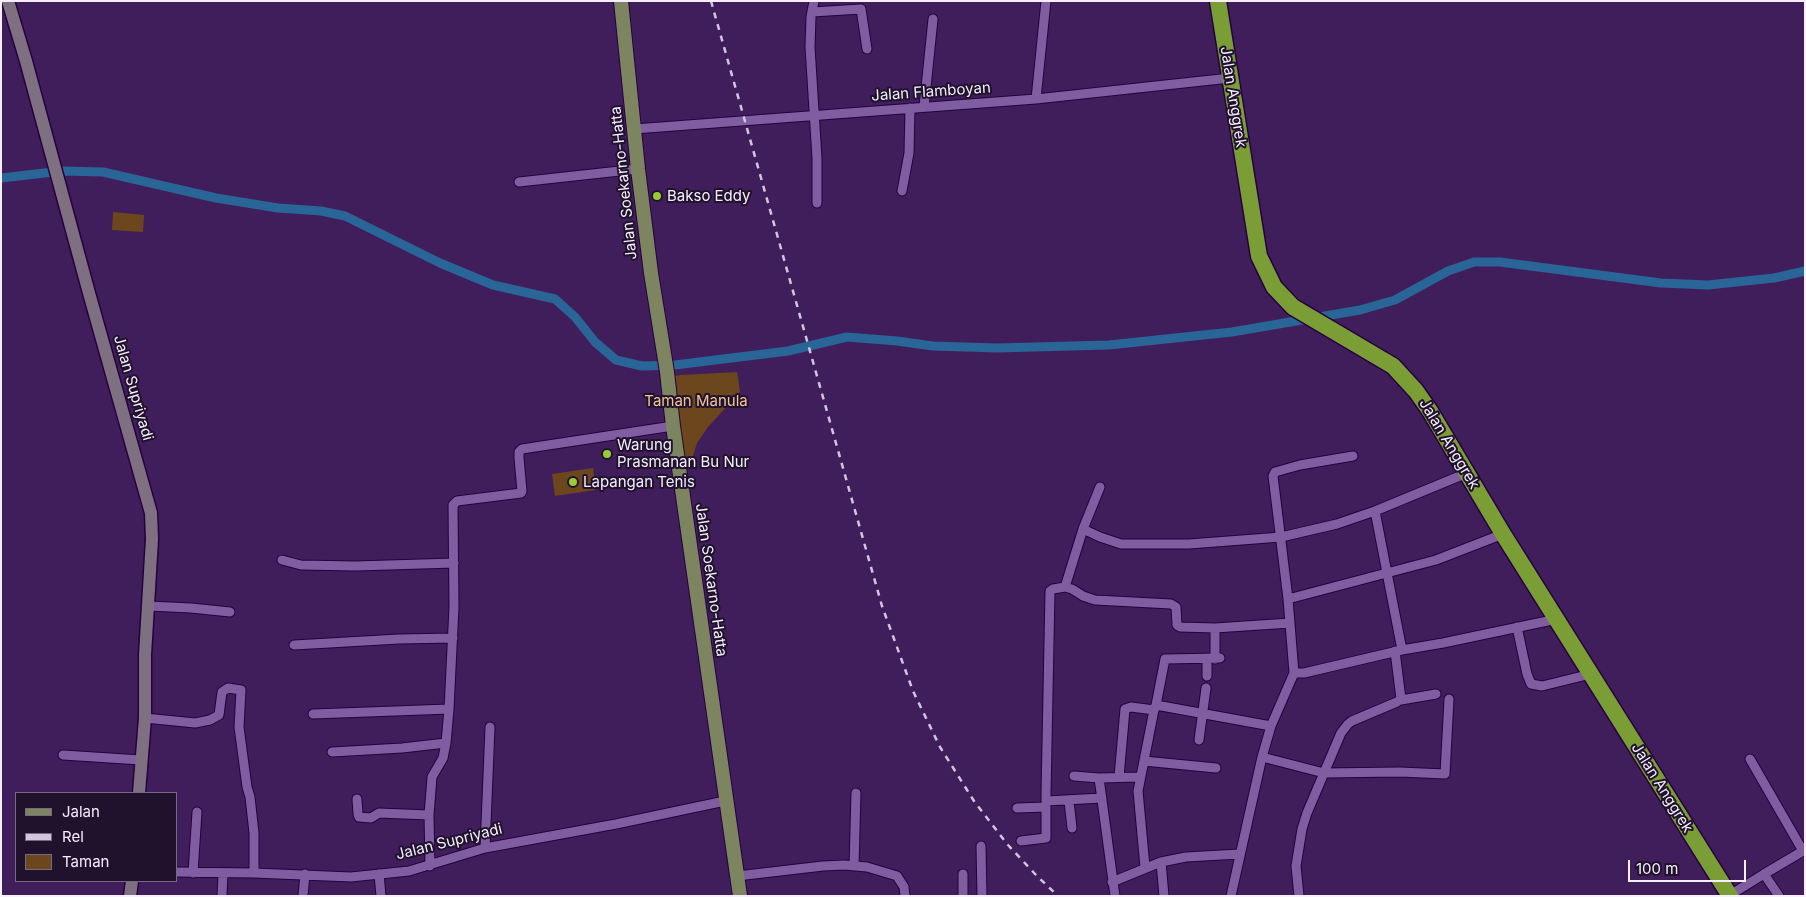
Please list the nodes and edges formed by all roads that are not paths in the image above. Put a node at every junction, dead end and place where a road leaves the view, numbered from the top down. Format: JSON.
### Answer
{"nodes":[{"id":1,"x":8,"y":1,"type":"edge"},
{"id":2,"x":621,"y":1,"type":"edge"},
{"id":3,"x":814,"y":1,"type":"edge"},
{"id":4,"x":1046,"y":1,"type":"edge"},
{"id":5,"x":1218,"y":1,"type":"edge"},
{"id":6,"x":861,"y":5,"type":"edge"},
{"id":7,"x":812,"y":12,"type":"junction"},
{"id":8,"x":933,"y":19,"type":"dead end"},
{"id":9,"x":866,"y":49,"type":"dead end"},
{"id":10,"x":1230,"y":78,"type":"junction"},
{"id":11,"x":1036,"y":99,"type":"junction"},
{"id":12,"x":924,"y":107,"type":"junction"},
{"id":13,"x":910,"y":108,"type":"junction"},
{"id":14,"x":813,"y":115,"type":"junction"},
{"id":15,"x":634,"y":129,"type":"junction"},
{"id":16,"x":638,"y":170,"type":"junction"},
{"id":17,"x":519,"y":182,"type":"dead end"},
{"id":18,"x":902,"y":191,"type":"dead end"},
{"id":19,"x":817,"y":203,"type":"dead end"},
{"id":20,"x":673,"y":426,"type":"junction"},
{"id":21,"x":1353,"y":456,"type":"dead end"},
{"id":22,"x":1466,"y":473,"type":"junction"},
{"id":23,"x":1100,"y":487,"type":"dead end"},
{"id":24,"x":1376,"y":511,"type":"junction"},
{"id":25,"x":1083,"y":529,"type":"junction"},
{"id":26,"x":1503,"y":534,"type":"junction"},
{"id":27,"x":1282,"y":537,"type":"junction"},
{"id":28,"x":282,"y":560,"type":"dead end"},
{"id":29,"x":454,"y":563,"type":"junction"},
{"id":30,"x":1386,"y":572,"type":"junction"},
{"id":31,"x":1065,"y":587,"type":"junction"},
{"id":32,"x":1288,"y":599,"type":"junction"},
{"id":33,"x":148,"y":606,"type":"junction"},
{"id":34,"x":230,"y":612,"type":"dead end"},
{"id":35,"x":1557,"y":619,"type":"junction"},
{"id":36,"x":1290,"y":623,"type":"junction"},
{"id":37,"x":1517,"y":627,"type":"junction"},
{"id":38,"x":1215,"y":628,"type":"junction"},
{"id":39,"x":453,"y":638,"type":"junction"},
{"id":40,"x":294,"y":645,"type":"dead end"},
{"id":41,"x":1399,"y":651,"type":"junction"},
{"id":42,"x":1214,"y":659,"type":"junction"},
{"id":43,"x":1294,"y":673,"type":"junction"},
{"id":44,"x":1590,"y":674,"type":"junction"},
{"id":45,"x":1207,"y":676,"type":"dead end"},
{"id":46,"x":1206,"y":688,"type":"dead end"},
{"id":47,"x":1436,"y":694,"type":"dead end"},
{"id":48,"x":1449,"y":699,"type":"dead end"},
{"id":49,"x":1401,"y":700,"type":"junction"},
{"id":50,"x":1155,"y":707,"type":"junction"},
{"id":51,"x":449,"y":708,"type":"junction"},
{"id":52,"x":1204,"y":713,"type":"junction"},
{"id":53,"x":313,"y":714,"type":"dead end"},
{"id":54,"x":145,"y":718,"type":"junction"},
{"id":55,"x":1271,"y":726,"type":"junction"},
{"id":56,"x":490,"y":727,"type":"dead end"},
{"id":57,"x":1199,"y":740,"type":"dead end"},
{"id":58,"x":446,"y":743,"type":"junction"},
{"id":59,"x":332,"y":752,"type":"dead end"},
{"id":60,"x":63,"y":755,"type":"dead end"},
{"id":61,"x":1262,"y":758,"type":"junction"},
{"id":62,"x":1750,"y":759,"type":"dead end"},
{"id":63,"x":141,"y":760,"type":"junction"},
{"id":64,"x":1144,"y":761,"type":"junction"},
{"id":65,"x":1216,"y":768,"type":"dead end"},
{"id":66,"x":1324,"y":773,"type":"junction"},
{"id":67,"x":1074,"y":776,"type":"dead end"},
{"id":68,"x":1118,"y":777,"type":"junction"},
{"id":69,"x":1140,"y":777,"type":"junction"},
{"id":70,"x":1099,"y":778,"type":"junction"},
{"id":71,"x":139,"y":792,"type":"edge"},
{"id":72,"x":856,"y":793,"type":"dead end"},
{"id":73,"x":1102,"y":798,"type":"junction"},
{"id":74,"x":357,"y":799,"type":"dead end"},
{"id":75,"x":1069,"y":801,"type":"junction"},
{"id":76,"x":1046,"y":804,"type":"junction"},
{"id":77,"x":1017,"y":808,"type":"dead end"},
{"id":78,"x":196,"y":812,"type":"dead end"},
{"id":79,"x":727,"y":812,"type":"junction"},
{"id":80,"x":429,"y":815,"type":"junction"},
{"id":81,"x":1072,"y":828,"type":"dead end"},
{"id":82,"x":1021,"y":841,"type":"dead end"},
{"id":83,"x":981,"y":846,"type":"dead end"},
{"id":84,"x":485,"y":848,"type":"junction"},
{"id":85,"x":1804,"y":852,"type":"edge"},
{"id":86,"x":1239,"y":854,"type":"junction"},
{"id":87,"x":1161,"y":862,"type":"junction"},
{"id":88,"x":430,"y":866,"type":"junction"},
{"id":89,"x":854,"y":866,"type":"junction"},
{"id":90,"x":1145,"y":867,"type":"junction"},
{"id":91,"x":178,"y":872,"type":"edge"},
{"id":92,"x":193,"y":873,"type":"junction"},
{"id":93,"x":254,"y":873,"type":"junction"},
{"id":94,"x":223,"y":874,"type":"junction"},
{"id":95,"x":305,"y":874,"type":"junction"},
{"id":96,"x":379,"y":874,"type":"junction"},
{"id":97,"x":963,"y":874,"type":"dead end"},
{"id":98,"x":1764,"y":874,"type":"junction"},
{"id":99,"x":737,"y":876,"type":"junction"},
{"id":100,"x":132,"y":882,"type":"edge"},
{"id":101,"x":1112,"y":882,"type":"junction"},
{"id":102,"x":1730,"y":895,"type":"edge"},
{"id":103,"x":130,"y":896,"type":"edge"},
{"id":104,"x":222,"y":896,"type":"edge"},
{"id":105,"x":303,"y":896,"type":"edge"},
{"id":106,"x":381,"y":896,"type":"edge"},
{"id":107,"x":740,"y":896,"type":"edge"},
{"id":108,"x":905,"y":896,"type":"edge"},
{"id":109,"x":963,"y":896,"type":"edge"},
{"id":110,"x":982,"y":896,"type":"edge"},
{"id":111,"x":1114,"y":896,"type":"edge"},
{"id":112,"x":1164,"y":896,"type":"edge"},
{"id":113,"x":1231,"y":896,"type":"edge"},
{"id":114,"x":1299,"y":896,"type":"edge"},
{"id":115,"x":1779,"y":896,"type":"edge"}],
"edges":[{"from":1,"to":33,"type":"main road","name":"Jalan Supriyadi"},
{"from":2,"to":15,"type":"main road","name":"Jalan Soekarno-Hatta"},
{"from":3,"to":7,"type":"street"},
{"from":4,"to":11,"type":"street"},
{"from":5,"to":10,"type":"highway","name":"Jalan Anggrek"},
{"from":6,"to":7,"type":"street"},
{"from":6,"to":9,"type":"street"},
{"from":7,"to":14,"type":"street"},
{"from":8,"to":12,"type":"street"},
{"from":10,"to":11,"type":"street","name":"Jalan Flamboyan"},
{"from":10,"to":22,"type":"highway","name":"Jalan Anggrek"},
{"from":11,"to":12,"type":"street","name":"Jalan Flamboyan"},
{"from":12,"to":13,"type":"street","name":"Jalan Flamboyan"},
{"from":13,"to":14,"type":"street","name":"Jalan Flamboyan"},
{"from":13,"to":18,"type":"street"},
{"from":14,"to":15,"type":"street","name":"Jalan Flamboyan"},
{"from":14,"to":19,"type":"street"},
{"from":15,"to":16,"type":"main road","name":"Jalan Soekarno-Hatta"},
{"from":16,"to":17,"type":"street"},
{"from":16,"to":20,"type":"main road","name":"Jalan Soekarno-Hatta"},
{"from":20,"to":29,"type":"street"},
{"from":20,"to":79,"type":"main road","name":"Jalan Soekarno-Hatta"},
{"from":21,"to":27,"type":"street"},
{"from":22,"to":24,"type":"street"},
{"from":22,"to":26,"type":"highway","name":"Jalan Anggrek"},
{"from":23,"to":25,"type":"street"},
{"from":24,"to":27,"type":"street"},
{"from":24,"to":30,"type":"street"},
{"from":25,"to":27,"type":"street"},
{"from":25,"to":31,"type":"street"},
{"from":26,"to":30,"type":"street"},
{"from":26,"to":35,"type":"highway","name":"Jalan Anggrek"},
{"from":27,"to":32,"type":"street"},
{"from":28,"to":29,"type":"street"},
{"from":29,"to":39,"type":"street"},
{"from":30,"to":32,"type":"street"},
{"from":30,"to":41,"type":"street"},
{"from":31,"to":38,"type":"street"},
{"from":31,"to":76,"type":"street"},
{"from":32,"to":36,"type":"street"},
{"from":33,"to":34,"type":"street"},
{"from":33,"to":54,"type":"main road","name":"Jalan Supriyadi"},
{"from":35,"to":37,"type":"street"},
{"from":35,"to":44,"type":"highway","name":"Jalan Anggrek"},
{"from":36,"to":38,"type":"street"},
{"from":36,"to":43,"type":"street"},
{"from":37,"to":41,"type":"street"},
{"from":37,"to":44,"type":"street"},
{"from":38,"to":42,"type":"street"},
{"from":39,"to":40,"type":"street"},
{"from":39,"to":51,"type":"street"},
{"from":41,"to":43,"type":"street"},
{"from":41,"to":49,"type":"street"},
{"from":42,"to":45,"type":"street"},
{"from":42,"to":50,"type":"street"},
{"from":43,"to":55,"type":"street"},
{"from":44,"to":102,"type":"highway","name":"Jalan Anggrek"},
{"from":46,"to":52,"type":"street"},
{"from":47,"to":49,"type":"street"},
{"from":48,"to":66,"type":"street"},
{"from":49,"to":66,"type":"street"},
{"from":50,"to":52,"type":"street"},
{"from":50,"to":64,"type":"street"},
{"from":50,"to":68,"type":"street"},
{"from":51,"to":53,"type":"street"},
{"from":51,"to":58,"type":"street"},
{"from":52,"to":55,"type":"street"},
{"from":52,"to":57,"type":"street"},
{"from":54,"to":63,"type":"main road","name":"Jalan Supriyadi"},
{"from":54,"to":93,"type":"street"},
{"from":55,"to":61,"type":"street"},
{"from":56,"to":84,"type":"street"},
{"from":58,"to":59,"type":"street"},
{"from":58,"to":80,"type":"street"},
{"from":60,"to":63,"type":"street"},
{"from":61,"to":66,"type":"street"},
{"from":61,"to":86,"type":"street"},
{"from":62,"to":85,"type":"street"},
{"from":63,"to":71,"type":"main road","name":"Jalan Supriyadi"},
{"from":64,"to":65,"type":"street"},
{"from":64,"to":69,"type":"street"},
{"from":66,"to":114,"type":"street"},
{"from":67,"to":70,"type":"street"},
{"from":68,"to":69,"type":"street"},
{"from":68,"to":70,"type":"street"},
{"from":69,"to":90,"type":"street"},
{"from":70,"to":73,"type":"street"},
{"from":72,"to":89,"type":"street"},
{"from":73,"to":75,"type":"street"},
{"from":73,"to":101,"type":"street"},
{"from":74,"to":80,"type":"street"},
{"from":75,"to":76,"type":"street"},
{"from":75,"to":81,"type":"street"},
{"from":76,"to":77,"type":"street"},
{"from":76,"to":82,"type":"street"},
{"from":78,"to":92,"type":"street"},
{"from":79,"to":84,"type":"street","name":"Jalan Supriyadi"},
{"from":79,"to":99,"type":"main road","name":"Jalan Soekarno-Hatta"},
{"from":80,"to":88,"type":"street"},
{"from":83,"to":110,"type":"street"},
{"from":84,"to":88,"type":"street","name":"Jalan Supriyadi"},
{"from":85,"to":98,"type":"street"},
{"from":86,"to":87,"type":"street"},
{"from":86,"to":113,"type":"street"},
{"from":87,"to":90,"type":"street"},
{"from":87,"to":112,"type":"street"},
{"from":88,"to":96,"type":"street","name":"Jalan Supriyadi"},
{"from":89,"to":99,"type":"street"},
{"from":89,"to":108,"type":"street"},
{"from":90,"to":101,"type":"street"},
{"from":91,"to":92,"type":"street","name":"Jalan Supriyadi"},
{"from":92,"to":94,"type":"street","name":"Jalan Supriyadi"},
{"from":93,"to":94,"type":"street","name":"Jalan Supriyadi"},
{"from":93,"to":95,"type":"street","name":"Jalan Supriyadi"},
{"from":94,"to":104,"type":"street"},
{"from":95,"to":96,"type":"street","name":"Jalan Supriyadi"},
{"from":95,"to":105,"type":"street"},
{"from":96,"to":106,"type":"street"},
{"from":97,"to":109,"type":"street"},
{"from":98,"to":102,"type":"street"},
{"from":98,"to":115,"type":"street"},
{"from":99,"to":107,"type":"main road","name":"Jalan Soekarno-Hatta"},
{"from":100,"to":103,"type":"main road"},
{"from":101,"to":111,"type":"street"}]}
